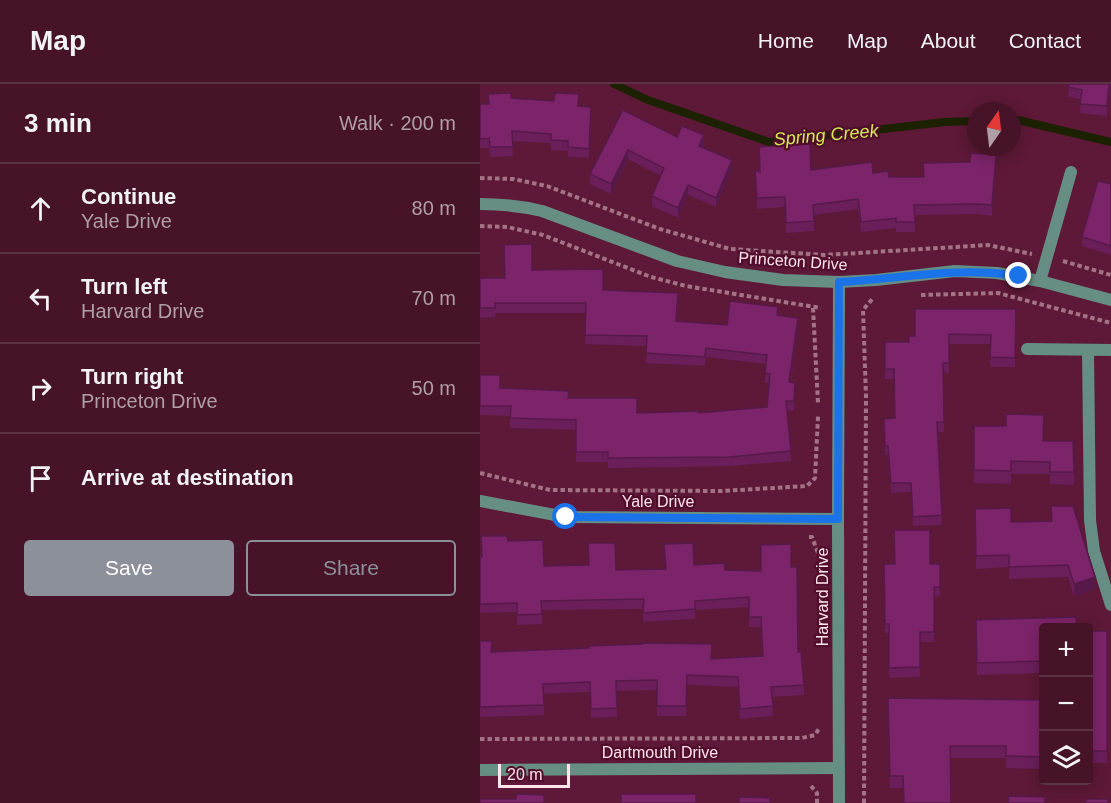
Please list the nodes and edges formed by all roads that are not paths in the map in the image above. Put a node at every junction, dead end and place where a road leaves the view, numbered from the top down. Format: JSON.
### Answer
{"nodes":[{"id":1,"x":1071,"y":172,"type":"dead end"},
{"id":2,"x":480,"y":204,"type":"edge"},
{"id":3,"x":1040,"y":281,"type":"junction"},
{"id":4,"x":839,"y":282,"type":"junction"},
{"id":5,"x":1111,"y":300,"type":"edge"},
{"id":6,"x":1027,"y":349,"type":"dead end"},
{"id":7,"x":1111,"y":350,"type":"edge"},
{"id":8,"x":1088,"y":351,"type":"junction"},
{"id":9,"x":480,"y":501,"type":"edge"},
{"id":10,"x":838,"y":519,"type":"junction"},
{"id":11,"x":1111,"y":605,"type":"edge"},
{"id":12,"x":839,"y":768,"type":"junction"},
{"id":13,"x":480,"y":770,"type":"edge"},
{"id":14,"x":839,"y":803,"type":"edge"}],
"edges":[{"from":1,"to":3,"type":"street"},
{"from":2,"to":4,"type":"street","name":"Princeton Drive"},
{"from":3,"to":4,"type":"street","name":"Princeton Drive"},
{"from":3,"to":5,"type":"street","name":"Princeton Drive"},
{"from":4,"to":10,"type":"street","name":"Harvard Drive"},
{"from":6,"to":8,"type":"street"},
{"from":7,"to":8,"type":"street"},
{"from":8,"to":11,"type":"street"},
{"from":9,"to":10,"type":"street","name":"Yale Drive"},
{"from":10,"to":12,"type":"street","name":"Harvard Drive"},
{"from":12,"to":13,"type":"street","name":"Dartmouth Drive"},
{"from":12,"to":14,"type":"street","name":"Harvard Drive"}]}
